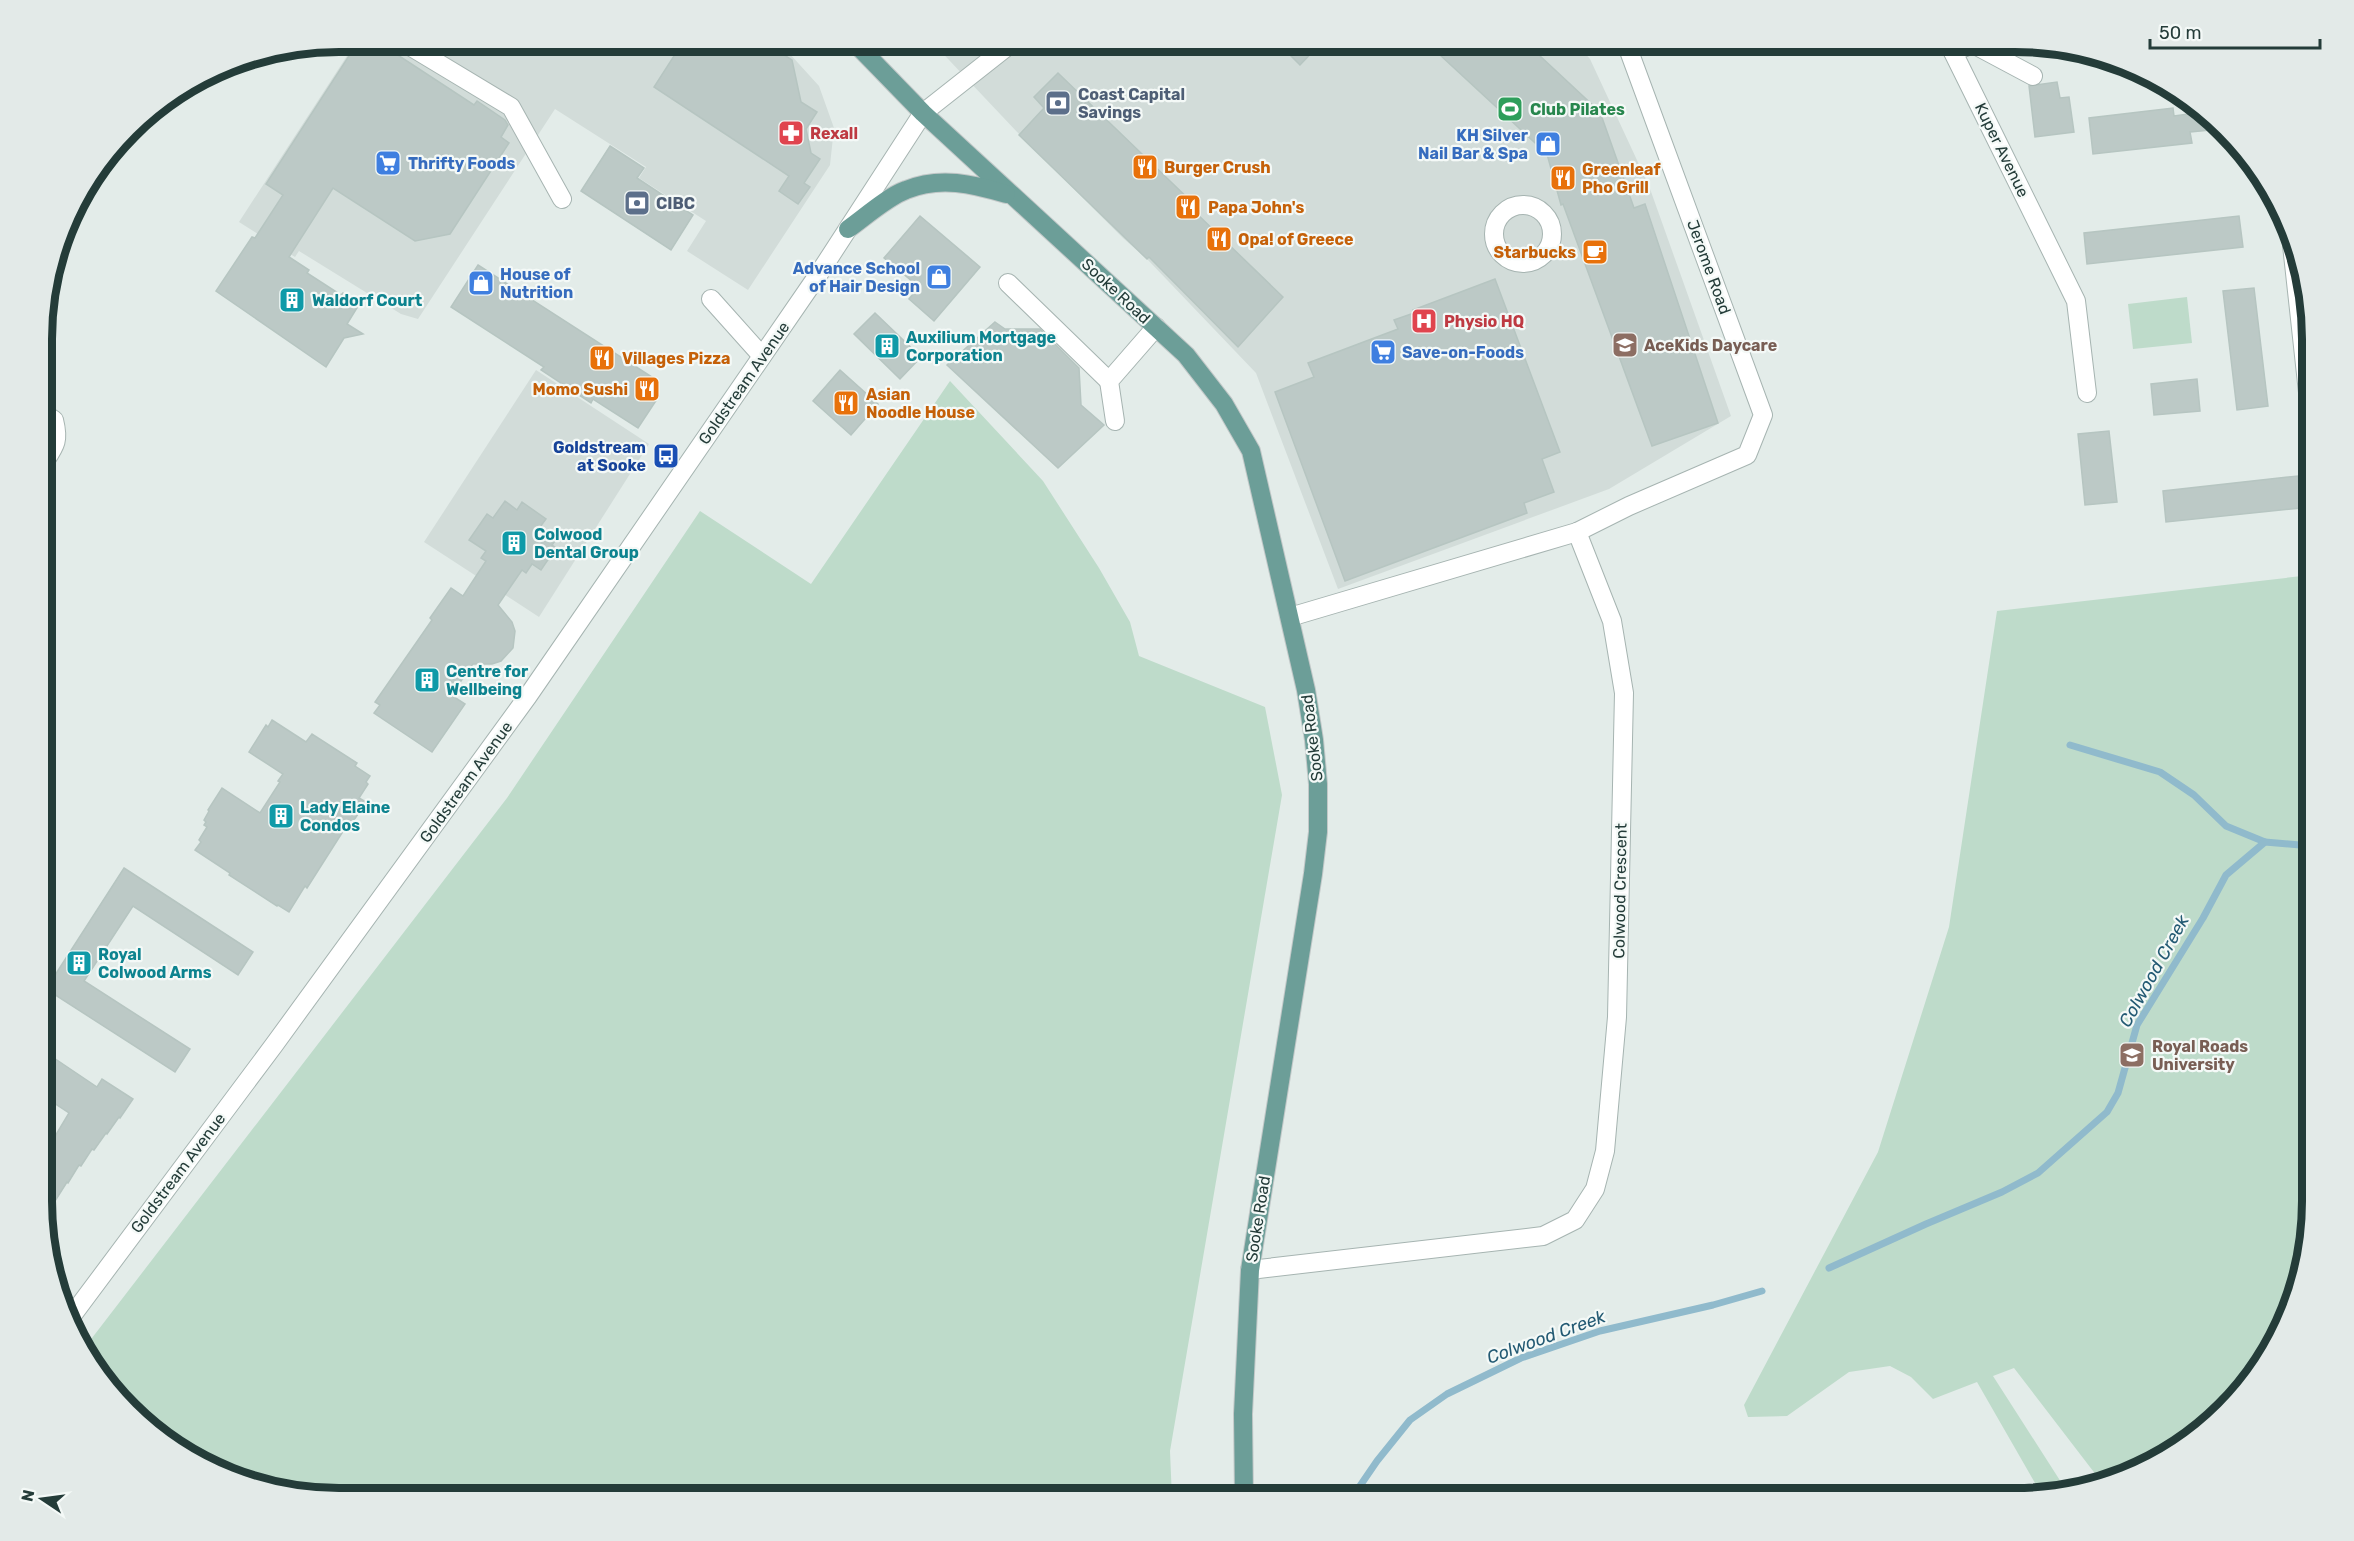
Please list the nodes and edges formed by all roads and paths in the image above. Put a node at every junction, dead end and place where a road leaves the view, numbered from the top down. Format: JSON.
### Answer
{"nodes":[{"id":1,"x":420,"y":52,"type":"edge"},
{"id":2,"x":864,"y":52,"type":"edge"},
{"id":3,"x":1000,"y":52,"type":"edge"},
{"id":4,"x":1629,"y":52,"type":"edge"},
{"id":5,"x":1953,"y":52,"type":"edge"},
{"id":6,"x":1988,"y":52,"type":"edge"},
{"id":7,"x":2033,"y":76,"type":"dead end"},
{"id":8,"x":923,"y":113,"type":"junction"},
{"id":9,"x":1014,"y":197,"type":"junction"},
{"id":10,"x":562,"y":199,"type":"dead end"},
{"id":11,"x":848,"y":229,"type":"junction"},
{"id":12,"x":1008,"y":283,"type":"dead end"},
{"id":13,"x":2297,"y":288,"type":"edge"},
{"id":14,"x":711,"y":299,"type":"dead end"},
{"id":15,"x":1156,"y":327,"type":"junction"},
{"id":16,"x":2302,"y":335,"type":"edge"},
{"id":17,"x":762,"y":356,"type":"junction"},
{"id":18,"x":1108,"y":381,"type":"junction"},
{"id":19,"x":2087,"y":393,"type":"dead end"},
{"id":20,"x":52,"y":419,"type":"edge"},
{"id":21,"x":1115,"y":421,"type":"dead end"},
{"id":22,"x":52,"y":450,"type":"edge"},
{"id":23,"x":1577,"y":532,"type":"junction"},
{"id":24,"x":1290,"y":617,"type":"junction"},
{"id":25,"x":1250,"y":1270,"type":"junction"},
{"id":26,"x":75,"y":1312,"type":"edge"},
{"id":27,"x":1244,"y":1488,"type":"edge"}],
"edges":[{"from":1,"to":10,"type":"street"},
{"from":2,"to":8,"type":"main road","name":"Sooke Road"},
{"from":3,"to":8,"type":"street","name":"Goldstream Avenue"},
{"from":4,"to":23,"type":"street","name":"Jerome Road"},
{"from":5,"to":19,"type":"street","name":"Kuper Avenue"},
{"from":6,"to":7,"type":"street"},
{"from":8,"to":9,"type":"main road","name":"Sooke Road"},
{"from":8,"to":11,"type":"street","name":"Goldstream Avenue"},
{"from":9,"to":11,"type":"main road"},
{"from":9,"to":15,"type":"main road","name":"Sooke Road"},
{"from":11,"to":17,"type":"street","name":"Goldstream Avenue"},
{"from":12,"to":18,"type":"street"},
{"from":13,"to":16,"type":"street"},
{"from":14,"to":17,"type":"street"},
{"from":15,"to":18,"type":"street"},
{"from":15,"to":24,"type":"main road","name":"Sooke Road"},
{"from":17,"to":26,"type":"street","name":"Goldstream Avenue"},
{"from":18,"to":21,"type":"street"},
{"from":20,"to":22,"type":"street"},
{"from":23,"to":24,"type":"street"},
{"from":23,"to":25,"type":"street","name":"Colwood Crescent"},
{"from":24,"to":25,"type":"main road","name":"Sooke Road"},
{"from":25,"to":27,"type":"main road","name":"Sooke Road"}]}
